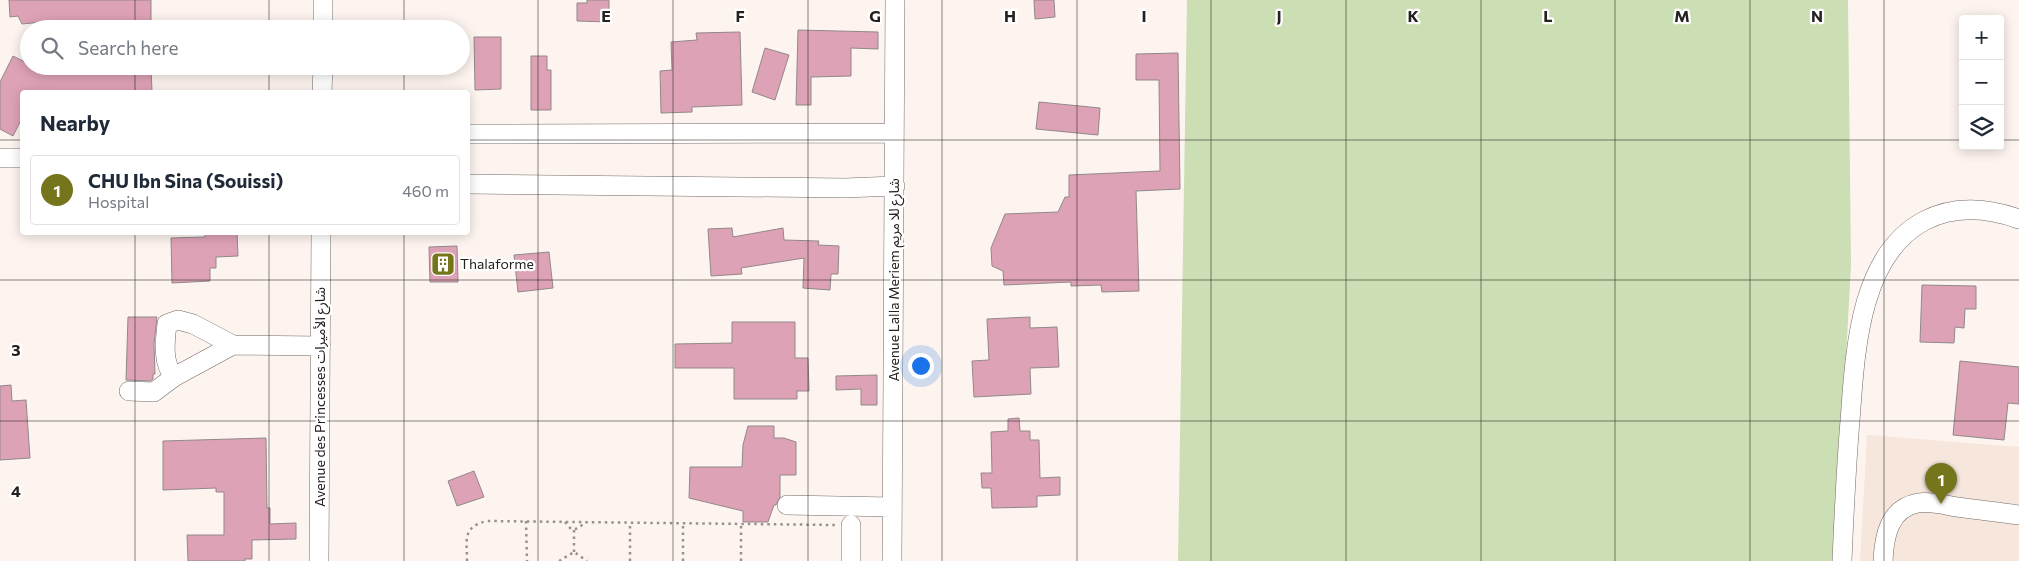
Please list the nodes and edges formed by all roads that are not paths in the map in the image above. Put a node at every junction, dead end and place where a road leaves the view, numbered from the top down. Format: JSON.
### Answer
{"nodes":[{"id":1,"x":323,"y":0,"type":"edge"},
{"id":2,"x":895,"y":0,"type":"edge"},
{"id":3,"x":323,"y":20,"type":"edge"},
{"id":4,"x":323,"y":75,"type":"edge"},
{"id":5,"x":322,"y":90,"type":"edge"},
{"id":6,"x":894,"y":133,"type":"junction"},
{"id":7,"x":470,"y":134,"type":"edge"},
{"id":8,"x":0,"y":158,"type":"edge"},
{"id":9,"x":20,"y":158,"type":"edge"},
{"id":10,"x":470,"y":184,"type":"edge"},
{"id":11,"x":895,"y":186,"type":"junction"},
{"id":12,"x":2019,"y":219,"type":"edge"},
{"id":13,"x":321,"y":235,"type":"edge"},
{"id":14,"x":233,"y":345,"type":"junction"},
{"id":15,"x":321,"y":346,"type":"junction"},
{"id":16,"x":174,"y":377,"type":"junction"},
{"id":17,"x":129,"y":391,"type":"dead end"},
{"id":18,"x":786,"y":505,"type":"dead end"},
{"id":19,"x":892,"y":507,"type":"junction"},
{"id":20,"x":2019,"y":515,"type":"edge"},
{"id":21,"x":851,"y":526,"type":"road end"},
{"id":22,"x":319,"y":561,"type":"edge"},
{"id":23,"x":851,"y":561,"type":"edge"},
{"id":24,"x":892,"y":561,"type":"edge"},
{"id":25,"x":1842,"y":561,"type":"edge"},
{"id":26,"x":1883,"y":561,"type":"edge"}],
"edges":[{"from":1,"to":3,"type":"street"},
{"from":2,"to":6,"type":"street","name":"Avenue Lalla Meriem شارع للا مريم"},
{"from":4,"to":5,"type":"street"},
{"from":6,"to":7,"type":"street"},
{"from":6,"to":11,"type":"street","name":"Avenue Lalla Meriem شارع للا مريم"},
{"from":8,"to":9,"type":"street"},
{"from":10,"to":11,"type":"street"},
{"from":11,"to":19,"type":"street","name":"Avenue Lalla Meriem شارع للا مريم"},
{"from":12,"to":25,"type":"street"},
{"from":13,"to":15,"type":"street","name":"Avenue des Princesses شارع الأميرات"},
{"from":14,"to":15,"type":"street"},
{"from":14,"to":16,"type":"street"},
{"from":14,"to":16,"type":"street"},
{"from":15,"to":22,"type":"street","name":"Avenue des Princesses شارع الأميرات"},
{"from":16,"to":17,"type":"street"},
{"from":18,"to":19,"type":"street"},
{"from":19,"to":24,"type":"street","name":"Avenue Lalla Meriem شارع للا مريم"},
{"from":20,"to":26,"type":"street"},
{"from":21,"to":23,"type":"street"}]}
